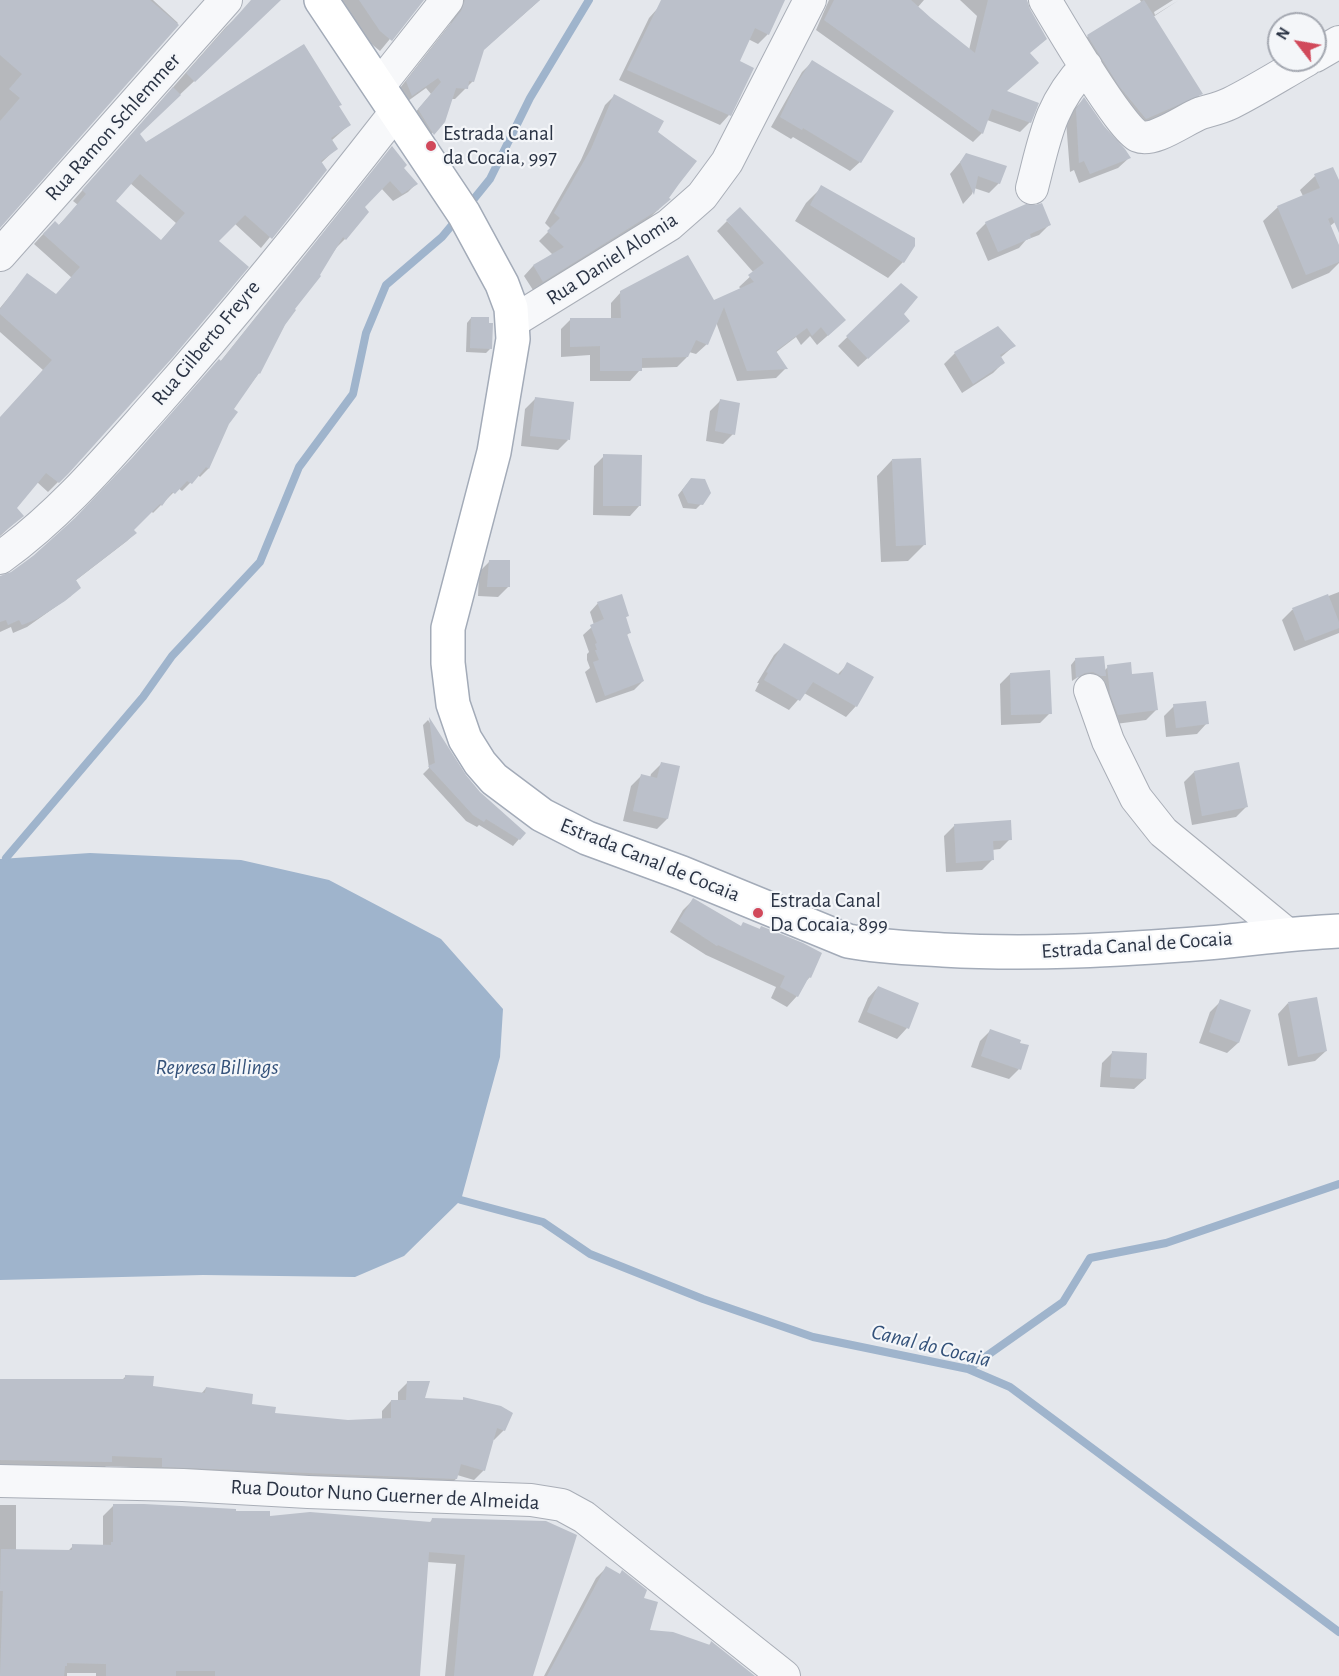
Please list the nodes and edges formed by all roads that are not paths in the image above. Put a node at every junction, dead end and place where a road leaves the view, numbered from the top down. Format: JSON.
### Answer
{"nodes":[{"id":1,"x":226,"y":0,"type":"edge"},
{"id":2,"x":321,"y":0,"type":"edge"},
{"id":3,"x":447,"y":0,"type":"edge"},
{"id":4,"x":810,"y":0,"type":"edge"},
{"id":5,"x":1045,"y":0,"type":"edge"},
{"id":6,"x":1086,"y":66,"type":"junction"},
{"id":7,"x":1286,"y":72,"type":"edge"},
{"id":8,"x":387,"y":99,"type":"junction"},
{"id":9,"x":1032,"y":188,"type":"dead end"},
{"id":10,"x":0,"y":255,"type":"edge"},
{"id":11,"x":512,"y":322,"type":"junction"},
{"id":12,"x":0,"y":558,"type":"edge"},
{"id":13,"x":1090,"y":690,"type":"dead end"},
{"id":14,"x":1339,"y":932,"type":"edge"},
{"id":15,"x":1287,"y":934,"type":"junction"},
{"id":16,"x":0,"y":1481,"type":"edge"},
{"id":17,"x":784,"y":1676,"type":"edge"}],
"edges":[{"from":1,"to":10,"type":"street","name":"Rua Ramon Schlemmer"},
{"from":2,"to":8,"type":"main road","name":"Estrada Canal de Cocaia"},
{"from":3,"to":8,"type":"street","name":"Rua Gilberto Freyre"},
{"from":4,"to":11,"type":"street","name":"Rua Daniel Alomia"},
{"from":5,"to":6,"type":"street"},
{"from":6,"to":7,"type":"street"},
{"from":6,"to":9,"type":"street"},
{"from":8,"to":11,"type":"main road","name":"Estrada Canal de Cocaia"},
{"from":8,"to":12,"type":"street","name":"Rua Gilberto Freyre"},
{"from":11,"to":15,"type":"main road","name":"Estrada Canal de Cocaia"},
{"from":13,"to":15,"type":"street"},
{"from":14,"to":15,"type":"main road","name":"Estrada Canal de Cocaia"},
{"from":16,"to":17,"type":"street","name":"Rua Doutor Nuno Guerner de Almeida"}]}
